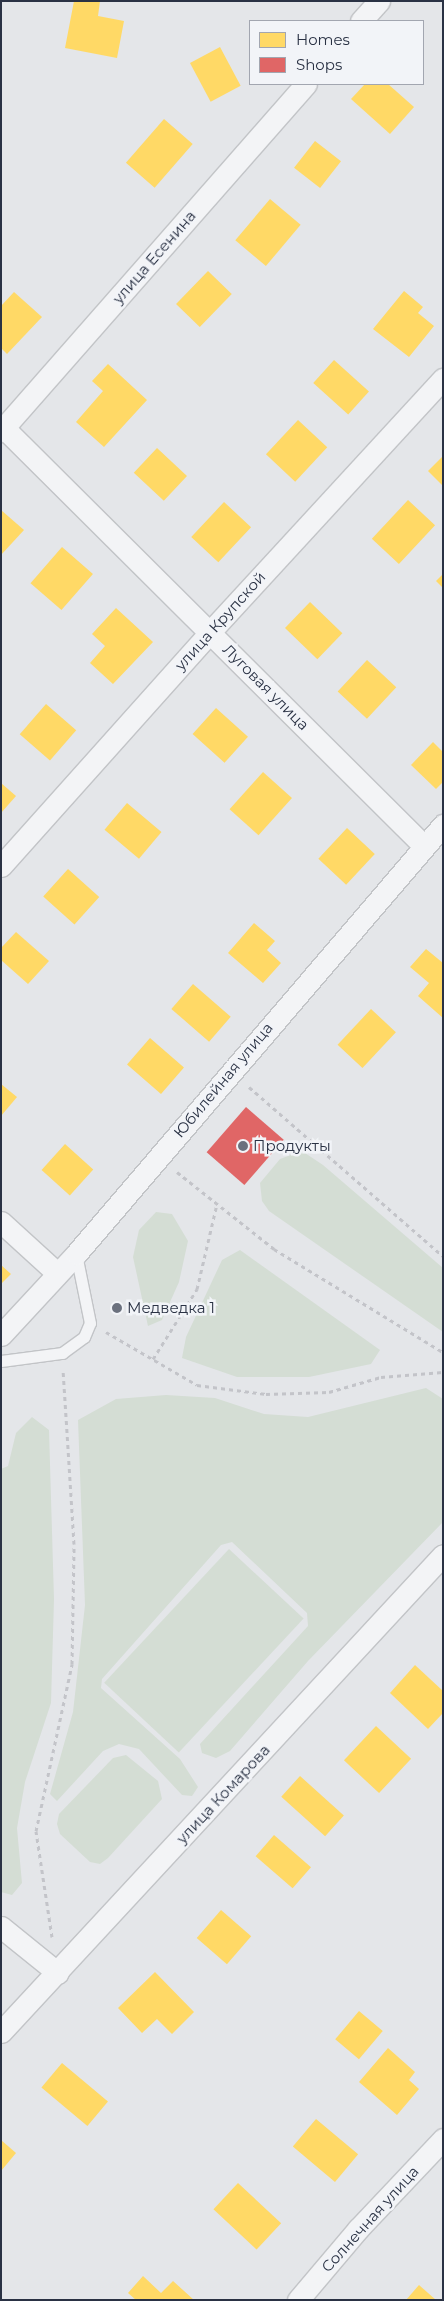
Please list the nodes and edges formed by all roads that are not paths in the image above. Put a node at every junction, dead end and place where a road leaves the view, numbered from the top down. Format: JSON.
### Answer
{"nodes":[{"id":1,"x":379,"y":1,"type":"edge"},
{"id":2,"x":362,"y":20,"type":"edge"},
{"id":3,"x":305,"y":85,"type":"edge"},
{"id":4,"x":443,"y":379,"type":"edge"},
{"id":5,"x":2,"y":428,"type":"edge"},
{"id":6,"x":210,"y":632,"type":"junction"},
{"id":7,"x":443,"y":825,"type":"edge"},
{"id":8,"x":423,"y":845,"type":"junction"},
{"id":9,"x":1,"y":866,"type":"edge"},
{"id":10,"x":1,"y":1222,"type":"edge"},
{"id":11,"x":76,"y":1254,"type":"junction"},
{"id":12,"x":57,"y":1274,"type":"junction"},
{"id":13,"x":1,"y":1335,"type":"edge"},
{"id":14,"x":1,"y":1361,"type":"edge"},
{"id":15,"x":443,"y":1555,"type":"edge"},
{"id":16,"x":1,"y":1927,"type":"edge"},
{"id":17,"x":58,"y":1973,"type":"junction"},
{"id":18,"x":1,"y":2032,"type":"edge"},
{"id":19,"x":443,"y":2139,"type":"edge"},
{"id":20,"x":298,"y":2300,"type":"edge"}],
"edges":[{"from":1,"to":2,"type":"street"},
{"from":3,"to":5,"type":"street","name":"улица Есенина"},
{"from":4,"to":6,"type":"street","name":"улица Крупской"},
{"from":5,"to":6,"type":"street","name":"Луговая улица"},
{"from":6,"to":8,"type":"street","name":"Луговая улица"},
{"from":6,"to":9,"type":"street","name":"улица Крупской"},
{"from":7,"to":8,"type":"street","name":"Юбилейная улица"},
{"from":8,"to":11,"type":"street","name":"Юбилейная улица"},
{"from":10,"to":12,"type":"street"},
{"from":11,"to":12,"type":"street","name":"Юбилейная улица"},
{"from":11,"to":14,"type":"lane"},
{"from":12,"to":13,"type":"street","name":"Юбилейная улица"},
{"from":15,"to":17,"type":"street","name":"улица Комарова"},
{"from":16,"to":17,"type":"street"},
{"from":17,"to":18,"type":"street","name":"улица Комарова"},
{"from":19,"to":20,"type":"street","name":"Солнечная улица"}]}
